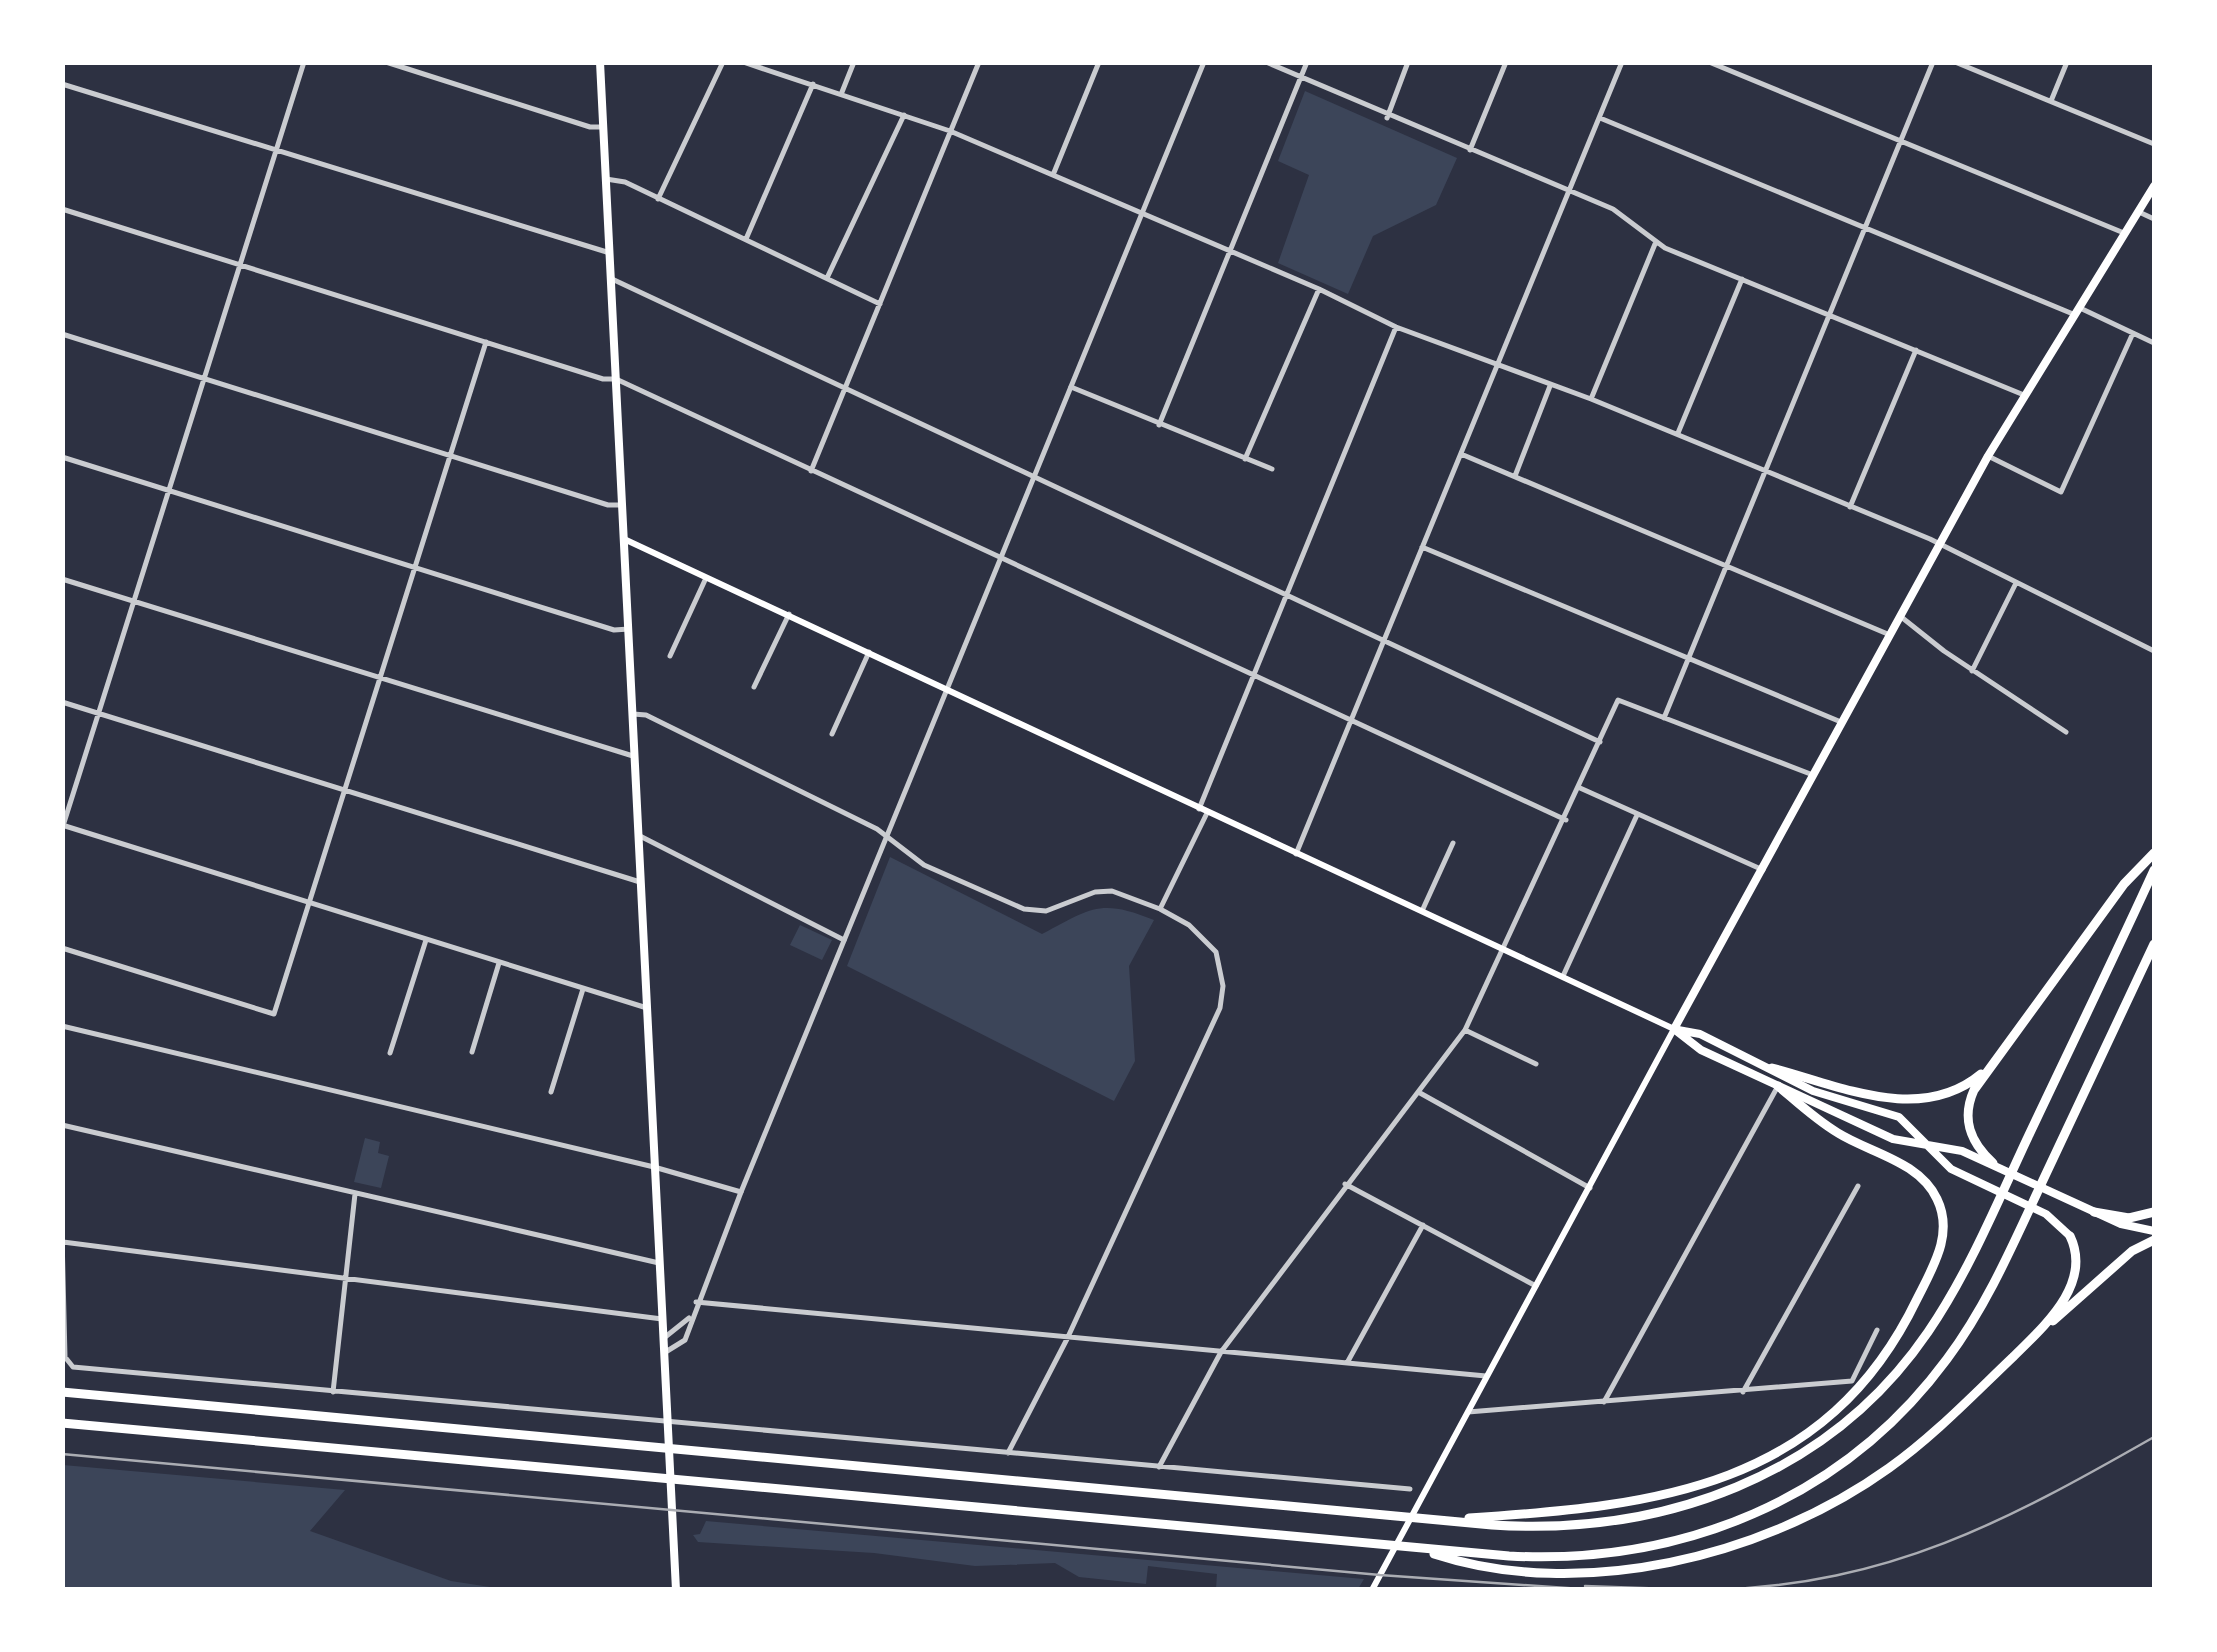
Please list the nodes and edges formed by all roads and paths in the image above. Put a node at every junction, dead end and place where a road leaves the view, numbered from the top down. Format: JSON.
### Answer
{"nodes":[{"id":1,"x":304,"y":62,"type":"edge"},
{"id":2,"x":386,"y":62,"type":"edge"},
{"id":3,"x":600,"y":62,"type":"edge"},
{"id":4,"x":723,"y":62,"type":"edge"},
{"id":5,"x":743,"y":62,"type":"edge"},
{"id":6,"x":854,"y":62,"type":"edge"},
{"id":7,"x":979,"y":62,"type":"edge"},
{"id":8,"x":1099,"y":62,"type":"edge"},
{"id":9,"x":1204,"y":62,"type":"edge"},
{"id":10,"x":1266,"y":62,"type":"edge"},
{"id":11,"x":1307,"y":62,"type":"edge"},
{"id":12,"x":1408,"y":62,"type":"edge"},
{"id":13,"x":1506,"y":62,"type":"edge"},
{"id":14,"x":1622,"y":62,"type":"edge"},
{"id":15,"x":1709,"y":62,"type":"edge"},
{"id":16,"x":1933,"y":62,"type":"edge"},
{"id":17,"x":1955,"y":62,"type":"edge"},
{"id":18,"x":2067,"y":62,"type":"edge"},
{"id":19,"x":1301,"y":78,"type":"junction"},
{"id":20,"x":62,"y":84,"type":"edge"},
{"id":21,"x":813,"y":84,"type":"junction"},
{"id":22,"x":842,"y":93,"type":"junction"},
{"id":23,"x":2051,"y":102,"type":"junction"},
{"id":24,"x":904,"y":115,"type":"junction"},
{"id":25,"x":1387,"y":118,"type":"junction"},
{"id":26,"x":1599,"y":118,"type":"junction"},
{"id":27,"x":603,"y":127,"type":"junction"},
{"id":28,"x":950,"y":131,"type":"junction"},
{"id":29,"x":1900,"y":142,"type":"junction"},
{"id":30,"x":2154,"y":144,"type":"edge"},
{"id":31,"x":1470,"y":150,"type":"junction"},
{"id":32,"x":276,"y":151,"type":"junction"},
{"id":33,"x":1053,"y":176,"type":"junction"},
{"id":34,"x":606,"y":179,"type":"junction"},
{"id":35,"x":2154,"y":186,"type":"edge"},
{"id":36,"x":1570,"y":190,"type":"junction"},
{"id":37,"x":658,"y":200,"type":"junction"},
{"id":38,"x":62,"y":209,"type":"edge"},
{"id":39,"x":2138,"y":212,"type":"junction"},
{"id":40,"x":1141,"y":214,"type":"junction"},
{"id":41,"x":2154,"y":219,"type":"edge"},
{"id":42,"x":1864,"y":228,"type":"junction"},
{"id":43,"x":2124,"y":233,"type":"junction"},
{"id":44,"x":746,"y":239,"type":"junction"},
{"id":45,"x":1655,"y":244,"type":"junction"},
{"id":46,"x":1231,"y":251,"type":"junction"},
{"id":47,"x":610,"y":253,"type":"junction"},
{"id":48,"x":240,"y":265,"type":"junction"},
{"id":49,"x":827,"y":278,"type":"junction"},
{"id":50,"x":612,"y":279,"type":"junction"},
{"id":51,"x":1742,"y":279,"type":"junction"},
{"id":52,"x":1318,"y":289,"type":"junction"},
{"id":53,"x":880,"y":304,"type":"junction"},
{"id":54,"x":2076,"y":310,"type":"junction"},
{"id":55,"x":1829,"y":314,"type":"junction"},
{"id":56,"x":1396,"y":327,"type":"junction"},
{"id":57,"x":2133,"y":333,"type":"junction"},
{"id":58,"x":62,"y":334,"type":"edge"},
{"id":59,"x":486,"y":342,"type":"junction"},
{"id":60,"x":2154,"y":343,"type":"edge"},
{"id":61,"x":1916,"y":350,"type":"junction"},
{"id":62,"x":1497,"y":368,"type":"junction"},
{"id":63,"x":204,"y":378,"type":"junction"},
{"id":64,"x":616,"y":378,"type":"junction"},
{"id":65,"x":1550,"y":386,"type":"junction"},
{"id":66,"x":1070,"y":387,"type":"junction"},
{"id":67,"x":844,"y":391,"type":"junction"},
{"id":68,"x":2024,"y":394,"type":"junction"},
{"id":69,"x":1591,"y":399,"type":"junction"},
{"id":70,"x":1159,"y":424,"type":"junction"},
{"id":71,"x":1678,"y":434,"type":"junction"},
{"id":72,"x":1461,"y":454,"type":"junction"},
{"id":73,"x":62,"y":456,"type":"edge"},
{"id":74,"x":450,"y":456,"type":"junction"},
{"id":75,"x":1988,"y":456,"type":"junction"},
{"id":76,"x":1244,"y":459,"type":"junction"},
{"id":77,"x":1272,"y":469,"type":"dead end"},
{"id":78,"x":811,"y":470,"type":"junction"},
{"id":79,"x":1766,"y":471,"type":"junction"},
{"id":80,"x":1515,"y":477,"type":"junction"},
{"id":81,"x":1034,"y":479,"type":"junction"},
{"id":82,"x":169,"y":490,"type":"junction"},
{"id":83,"x":622,"y":506,"type":"junction"},
{"id":84,"x":1850,"y":507,"type":"junction"},
{"id":85,"x":624,"y":539,"type":"junction"},
{"id":86,"x":1939,"y":545,"type":"junction"},
{"id":87,"x":1422,"y":548,"type":"junction"},
{"id":88,"x":1001,"y":559,"type":"junction"},
{"id":89,"x":1726,"y":566,"type":"junction"},
{"id":90,"x":415,"y":567,"type":"junction"},
{"id":91,"x":707,"y":575,"type":"junction"},
{"id":92,"x":62,"y":579,"type":"edge"},
{"id":93,"x":2015,"y":585,"type":"junction"},
{"id":94,"x":1286,"y":596,"type":"junction"},
{"id":95,"x":134,"y":602,"type":"junction"},
{"id":96,"x":788,"y":614,"type":"junction"},
{"id":97,"x":1900,"y":616,"type":"junction"},
{"id":98,"x":629,"y":629,"type":"junction"},
{"id":99,"x":1890,"y":635,"type":"junction"},
{"id":100,"x":1384,"y":642,"type":"junction"},
{"id":101,"x":2154,"y":651,"type":"edge"},
{"id":102,"x":868,"y":652,"type":"junction"},
{"id":103,"x":670,"y":656,"type":"dead end"},
{"id":104,"x":1688,"y":658,"type":"junction"},
{"id":105,"x":1972,"y":671,"type":"junction"},
{"id":106,"x":1253,"y":676,"type":"junction"},
{"id":107,"x":380,"y":679,"type":"junction"},
{"id":108,"x":754,"y":686,"type":"dead end"},
{"id":109,"x":947,"y":690,"type":"junction"},
{"id":110,"x":62,"y":702,"type":"edge"},
{"id":111,"x":99,"y":714,"type":"junction"},
{"id":112,"x":633,"y":714,"type":"junction"},
{"id":113,"x":1664,"y":718,"type":"junction"},
{"id":114,"x":1352,"y":721,"type":"junction"},
{"id":115,"x":1844,"y":723,"type":"junction"},
{"id":116,"x":2066,"y":732,"type":"dead end"},
{"id":117,"x":832,"y":734,"type":"dead end"},
{"id":118,"x":1600,"y":742,"type":"junction"},
{"id":119,"x":634,"y":756,"type":"junction"},
{"id":120,"x":1816,"y":776,"type":"junction"},
{"id":121,"x":1580,"y":788,"type":"junction"},
{"id":122,"x":344,"y":791,"type":"junction"},
{"id":123,"x":1203,"y":811,"type":"junction"},
{"id":124,"x":1637,"y":816,"type":"junction"},
{"id":125,"x":1566,"y":820,"type":"junction"},
{"id":126,"x":63,"y":826,"type":"edge"},
{"id":127,"x":638,"y":836,"type":"junction"},
{"id":128,"x":888,"y":838,"type":"junction"},
{"id":129,"x":1453,"y":843,"type":"dead end"},
{"id":130,"x":2154,"y":853,"type":"edge"},
{"id":131,"x":1296,"y":854,"type":"junction"},
{"id":132,"x":1763,"y":870,"type":"junction"},
{"id":133,"x":2154,"y":870,"type":"edge"},
{"id":134,"x":640,"y":882,"type":"junction"},
{"id":135,"x":309,"y":903,"type":"junction"},
{"id":136,"x":1160,"y":910,"type":"junction"},
{"id":137,"x":1420,"y":914,"type":"junction"},
{"id":138,"x":426,"y":940,"type":"junction"},
{"id":139,"x":844,"y":940,"type":"junction"},
{"id":140,"x":2154,"y":944,"type":"edge"},
{"id":141,"x":62,"y":948,"type":"edge"},
{"id":142,"x":1503,"y":953,"type":"junction"},
{"id":143,"x":499,"y":963,"type":"junction"},
{"id":144,"x":1562,"y":980,"type":"junction"},
{"id":145,"x":583,"y":989,"type":"junction"},
{"id":146,"x":647,"y":1008,"type":"junction"},
{"id":147,"x":62,"y":1026,"type":"edge"},
{"id":148,"x":1674,"y":1029,"type":"junction"},
{"id":149,"x":1465,"y":1030,"type":"junction"},
{"id":150,"x":472,"y":1052,"type":"dead end"},
{"id":151,"x":390,"y":1053,"type":"dead end"},
{"id":152,"x":1996,"y":1058,"type":"junction"},
{"id":153,"x":1536,"y":1064,"type":"dead end"},
{"id":154,"x":1772,"y":1068,"type":"junction"},
{"id":155,"x":1778,"y":1086,"type":"junction"},
{"id":156,"x":552,"y":1092,"type":"dead end"},
{"id":157,"x":1420,"y":1094,"type":"junction"},
{"id":158,"x":62,"y":1126,"type":"edge"},
{"id":159,"x":1928,"y":1144,"type":"junction"},
{"id":160,"x":1993,"y":1163,"type":"junction"},
{"id":161,"x":654,"y":1167,"type":"junction"},
{"id":162,"x":1345,"y":1184,"type":"junction"},
{"id":163,"x":1858,"y":1186,"type":"dead end"},
{"id":164,"x":1590,"y":1188,"type":"junction"},
{"id":165,"x":741,"y":1192,"type":"junction"},
{"id":166,"x":355,"y":1194,"type":"junction"},
{"id":167,"x":2094,"y":1212,"type":"junction"},
{"id":168,"x":2154,"y":1212,"type":"edge"},
{"id":169,"x":1422,"y":1226,"type":"junction"},
{"id":170,"x":2154,"y":1231,"type":"edge"},
{"id":171,"x":2070,"y":1236,"type":"joint"},
{"id":172,"x":63,"y":1240,"type":"edge"},
{"id":173,"x":2154,"y":1240,"type":"edge"},
{"id":174,"x":659,"y":1263,"type":"junction"},
{"id":175,"x":344,"y":1280,"type":"junction"},
{"id":176,"x":1536,"y":1286,"type":"junction"},
{"id":177,"x":696,"y":1302,"type":"junction"},
{"id":178,"x":691,"y":1316,"type":"junction"},
{"id":179,"x":662,"y":1319,"type":"junction"},
{"id":180,"x":1877,"y":1330,"type":"dead end"},
{"id":181,"x":2035,"y":1335,"type":"junction"},
{"id":182,"x":664,"y":1338,"type":"junction"},
{"id":183,"x":1067,"y":1339,"type":"junction"},
{"id":184,"x":1221,"y":1352,"type":"junction"},
{"id":185,"x":664,"y":1353,"type":"junction"},
{"id":186,"x":1346,"y":1365,"type":"junction"},
{"id":187,"x":1486,"y":1376,"type":"junction"},
{"id":188,"x":62,"y":1392,"type":"edge"},
{"id":189,"x":333,"y":1392,"type":"junction"},
{"id":190,"x":1743,"y":1392,"type":"junction"},
{"id":191,"x":1604,"y":1402,"type":"junction"},
{"id":192,"x":1467,"y":1412,"type":"junction"},
{"id":193,"x":62,"y":1423,"type":"edge"},
{"id":194,"x":666,"y":1425,"type":"junction"},
{"id":195,"x":1008,"y":1453,"type":"junction"},
{"id":196,"x":1159,"y":1467,"type":"junction"},
{"id":197,"x":1410,"y":1489,"type":"dead end"},
{"id":198,"x":1436,"y":1520,"type":"junction"},
{"id":199,"x":1417,"y":1548,"type":"junction"},
{"id":200,"x":676,"y":1590,"type":"edge"},
{"id":201,"x":1372,"y":1590,"type":"edge"}],
"edges":[{"from":1,"to":32,"type":"street"},
{"from":2,"to":27,"type":"street"},
{"from":3,"to":27,"type":"main road"},
{"from":4,"to":37,"type":"street"},
{"from":5,"to":21,"type":"street"},
{"from":6,"to":22,"type":"street"},
{"from":7,"to":28,"type":"street"},
{"from":8,"to":33,"type":"street"},
{"from":9,"to":40,"type":"street"},
{"from":10,"to":19,"type":"street"},
{"from":11,"to":19,"type":"street"},
{"from":12,"to":25,"type":"street"},
{"from":13,"to":31,"type":"street"},
{"from":14,"to":26,"type":"street"},
{"from":15,"to":29,"type":"street"},
{"from":16,"to":29,"type":"street"},
{"from":17,"to":23,"type":"street"},
{"from":18,"to":23,"type":"street"},
{"from":19,"to":25,"type":"street"},
{"from":19,"to":46,"type":"street"},
{"from":20,"to":32,"type":"street"},
{"from":21,"to":22,"type":"street"},
{"from":21,"to":44,"type":"street"},
{"from":22,"to":24,"type":"street"},
{"from":23,"to":30,"type":"street"},
{"from":24,"to":28,"type":"street"},
{"from":24,"to":49,"type":"street"},
{"from":25,"to":31,"type":"street"},
{"from":26,"to":36,"type":"street"},
{"from":26,"to":42,"type":"street"},
{"from":27,"to":34,"type":"main road"},
{"from":28,"to":33,"type":"street"},
{"from":28,"to":53,"type":"street"},
{"from":29,"to":42,"type":"street"},
{"from":29,"to":43,"type":"street"},
{"from":31,"to":36,"type":"street"},
{"from":32,"to":47,"type":"street"},
{"from":32,"to":48,"type":"street"},
{"from":33,"to":40,"type":"street"},
{"from":34,"to":37,"type":"street"},
{"from":34,"to":47,"type":"main road"},
{"from":35,"to":39,"type":"main road"},
{"from":36,"to":45,"type":"street"},
{"from":36,"to":62,"type":"street"},
{"from":37,"to":44,"type":"street"},
{"from":38,"to":48,"type":"street"},
{"from":39,"to":41,"type":"street"},
{"from":39,"to":43,"type":"main road"},
{"from":40,"to":46,"type":"street"},
{"from":40,"to":66,"type":"street"},
{"from":42,"to":54,"type":"street"},
{"from":42,"to":55,"type":"street"},
{"from":43,"to":54,"type":"main road"},
{"from":44,"to":49,"type":"street"},
{"from":45,"to":51,"type":"street"},
{"from":45,"to":69,"type":"street"},
{"from":46,"to":52,"type":"street"},
{"from":46,"to":70,"type":"street"},
{"from":47,"to":50,"type":"main road"},
{"from":48,"to":59,"type":"street"},
{"from":48,"to":63,"type":"street"},
{"from":49,"to":53,"type":"street"},
{"from":50,"to":64,"type":"main road"},
{"from":50,"to":67,"type":"street"},
{"from":51,"to":55,"type":"street"},
{"from":51,"to":71,"type":"street"},
{"from":52,"to":56,"type":"street"},
{"from":52,"to":76,"type":"street"},
{"from":53,"to":67,"type":"street"},
{"from":54,"to":57,"type":"street"},
{"from":54,"to":68,"type":"main road"},
{"from":55,"to":61,"type":"street"},
{"from":55,"to":79,"type":"street"},
{"from":56,"to":62,"type":"street"},
{"from":56,"to":94,"type":"street"},
{"from":57,"to":60,"type":"street"},
{"from":57,"to":75,"type":"street"},
{"from":58,"to":63,"type":"street"},
{"from":59,"to":64,"type":"street"},
{"from":59,"to":74,"type":"street"},
{"from":61,"to":68,"type":"street"},
{"from":61,"to":84,"type":"street"},
{"from":62,"to":65,"type":"street"},
{"from":62,"to":72,"type":"street"},
{"from":63,"to":74,"type":"street"},
{"from":63,"to":82,"type":"street"},
{"from":64,"to":78,"type":"street"},
{"from":64,"to":83,"type":"main road"},
{"from":65,"to":69,"type":"street"},
{"from":65,"to":80,"type":"street"},
{"from":66,"to":70,"type":"street"},
{"from":66,"to":81,"type":"street"},
{"from":67,"to":78,"type":"street"},
{"from":67,"to":81,"type":"street"},
{"from":68,"to":75,"type":"main road"},
{"from":69,"to":71,"type":"street"},
{"from":70,"to":76,"type":"street"},
{"from":71,"to":79,"type":"street"},
{"from":72,"to":80,"type":"street"},
{"from":72,"to":87,"type":"street"},
{"from":73,"to":82,"type":"street"},
{"from":74,"to":83,"type":"street"},
{"from":74,"to":90,"type":"street"},
{"from":75,"to":86,"type":"main road"},
{"from":76,"to":77,"type":"street"},
{"from":78,"to":88,"type":"street"},
{"from":79,"to":84,"type":"street"},
{"from":79,"to":89,"type":"street"},
{"from":80,"to":89,"type":"street"},
{"from":81,"to":88,"type":"street"},
{"from":81,"to":94,"type":"street"},
{"from":82,"to":90,"type":"street"},
{"from":82,"to":95,"type":"street"},
{"from":83,"to":85,"type":"main road"},
{"from":84,"to":86,"type":"street"},
{"from":85,"to":91,"type":"main road"},
{"from":85,"to":98,"type":"main road"},
{"from":86,"to":93,"type":"street"},
{"from":86,"to":97,"type":"main road"},
{"from":87,"to":100,"type":"street"},
{"from":87,"to":104,"type":"street"},
{"from":88,"to":106,"type":"street"},
{"from":88,"to":109,"type":"street"},
{"from":89,"to":99,"type":"street"},
{"from":89,"to":104,"type":"street"},
{"from":90,"to":98,"type":"street"},
{"from":90,"to":107,"type":"street"},
{"from":91,"to":96,"type":"main road"},
{"from":91,"to":103,"type":"street"},
{"from":92,"to":95,"type":"street"},
{"from":93,"to":101,"type":"street"},
{"from":93,"to":105,"type":"street"},
{"from":94,"to":100,"type":"street"},
{"from":94,"to":106,"type":"street"},
{"from":95,"to":107,"type":"street"},
{"from":95,"to":111,"type":"street"},
{"from":96,"to":102,"type":"main road"},
{"from":96,"to":108,"type":"street"},
{"from":97,"to":99,"type":"main road"},
{"from":97,"to":105,"type":"street"},
{"from":98,"to":112,"type":"main road"},
{"from":99,"to":115,"type":"main road"},
{"from":100,"to":114,"type":"street"},
{"from":100,"to":118,"type":"street"},
{"from":102,"to":109,"type":"main road"},
{"from":102,"to":117,"type":"street"},
{"from":104,"to":113,"type":"street"},
{"from":104,"to":115,"type":"street"},
{"from":105,"to":116,"type":"street"},
{"from":106,"to":114,"type":"street"},
{"from":106,"to":123,"type":"street"},
{"from":107,"to":119,"type":"street"},
{"from":107,"to":122,"type":"street"},
{"from":109,"to":123,"type":"main road"},
{"from":109,"to":128,"type":"street"},
{"from":110,"to":111,"type":"street"},
{"from":111,"to":122,"type":"street"},
{"from":111,"to":126,"type":"street"},
{"from":112,"to":119,"type":"main road"},
{"from":112,"to":128,"type":"street"},
{"from":113,"to":118,"type":"street"},
{"from":113,"to":120,"type":"street"},
{"from":114,"to":125,"type":"street"},
{"from":114,"to":131,"type":"street"},
{"from":115,"to":120,"type":"main road"},
{"from":118,"to":121,"type":"street"},
{"from":119,"to":127,"type":"main road"},
{"from":120,"to":132,"type":"main road"},
{"from":121,"to":124,"type":"street"},
{"from":121,"to":125,"type":"street"},
{"from":122,"to":134,"type":"street"},
{"from":122,"to":135,"type":"street"},
{"from":123,"to":131,"type":"main road"},
{"from":123,"to":136,"type":"street"},
{"from":124,"to":132,"type":"street"},
{"from":124,"to":144,"type":"street"},
{"from":125,"to":142,"type":"street"},
{"from":126,"to":135,"type":"street"},
{"from":127,"to":134,"type":"main road"},
{"from":127,"to":139,"type":"street"},
{"from":128,"to":136,"type":"street"},
{"from":128,"to":139,"type":"street"},
{"from":129,"to":137,"type":"street"},
{"from":130,"to":152,"type":"highway"},
{"from":131,"to":137,"type":"main road"},
{"from":132,"to":148,"type":"main road"},
{"from":133,"to":198,"type":"highway"},
{"from":134,"to":146,"type":"main road"},
{"from":135,"to":138,"type":"street"},
{"from":135,"to":141,"type":"street"},
{"from":136,"to":183,"type":"street"},
{"from":137,"to":142,"type":"main road"},
{"from":138,"to":143,"type":"street"},
{"from":138,"to":151,"type":"street"},
{"from":139,"to":165,"type":"street"},
{"from":140,"to":199,"type":"highway"},
{"from":142,"to":144,"type":"main road"},
{"from":142,"to":149,"type":"street"},
{"from":143,"to":145,"type":"street"},
{"from":143,"to":150,"type":"street"},
{"from":144,"to":148,"type":"main road"},
{"from":145,"to":146,"type":"street"},
{"from":145,"to":156,"type":"street"},
{"from":146,"to":161,"type":"main road"},
{"from":147,"to":161,"type":"street"},
{"from":148,"to":154,"type":"main road"},
{"from":148,"to":155,"type":"main road"},
{"from":148,"to":164,"type":"main road"},
{"from":149,"to":153,"type":"street"},
{"from":149,"to":157,"type":"street"},
{"from":152,"to":154,"type":"highway"},
{"from":152,"to":160,"type":"highway"},
{"from":154,"to":159,"type":"main road"},
{"from":155,"to":159,"type":"main road"},
{"from":155,"to":191,"type":"street"},
{"from":155,"to":198,"type":"highway"},
{"from":157,"to":162,"type":"street"},
{"from":157,"to":164,"type":"street"},
{"from":158,"to":166,"type":"street"},
{"from":159,"to":160,"type":"main road"},
{"from":159,"to":171,"type":"main road"},
{"from":160,"to":167,"type":"main road"},
{"from":161,"to":165,"type":"street"},
{"from":161,"to":174,"type":"main road"},
{"from":162,"to":169,"type":"street"},
{"from":162,"to":184,"type":"street"},
{"from":163,"to":190,"type":"street"},
{"from":164,"to":176,"type":"main road"},
{"from":165,"to":177,"type":"street"},
{"from":166,"to":174,"type":"street"},
{"from":166,"to":175,"type":"street"},
{"from":167,"to":168,"type":"highway"},
{"from":167,"to":170,"type":"main road"},
{"from":169,"to":176,"type":"street"},
{"from":169,"to":186,"type":"street"},
{"from":171,"to":181,"type":"highway"},
{"from":172,"to":175,"type":"street"},
{"from":172,"to":189,"type":"street"},
{"from":173,"to":181,"type":"highway"},
{"from":174,"to":179,"type":"main road"},
{"from":175,"to":179,"type":"street"},
{"from":175,"to":189,"type":"street"},
{"from":176,"to":187,"type":"main road"},
{"from":177,"to":178,"type":"street"},
{"from":177,"to":183,"type":"street"},
{"from":178,"to":182,"type":"street"},
{"from":178,"to":185,"type":"street"},
{"from":179,"to":182,"type":"main road"},
{"from":180,"to":190,"type":"street"},
{"from":181,"to":199,"type":"highway"},
{"from":182,"to":185,"type":"main road"},
{"from":183,"to":184,"type":"street"},
{"from":183,"to":195,"type":"street"},
{"from":184,"to":186,"type":"street"},
{"from":184,"to":196,"type":"street"},
{"from":185,"to":194,"type":"main road"},
{"from":186,"to":187,"type":"street"},
{"from":187,"to":192,"type":"main road"},
{"from":188,"to":198,"type":"highway"},
{"from":189,"to":194,"type":"street"},
{"from":190,"to":191,"type":"street"},
{"from":191,"to":192,"type":"street"},
{"from":192,"to":201,"type":"main road"},
{"from":193,"to":199,"type":"highway"},
{"from":194,"to":195,"type":"street"},
{"from":194,"to":200,"type":"main road"},
{"from":195,"to":196,"type":"street"},
{"from":196,"to":197,"type":"street"}]}
